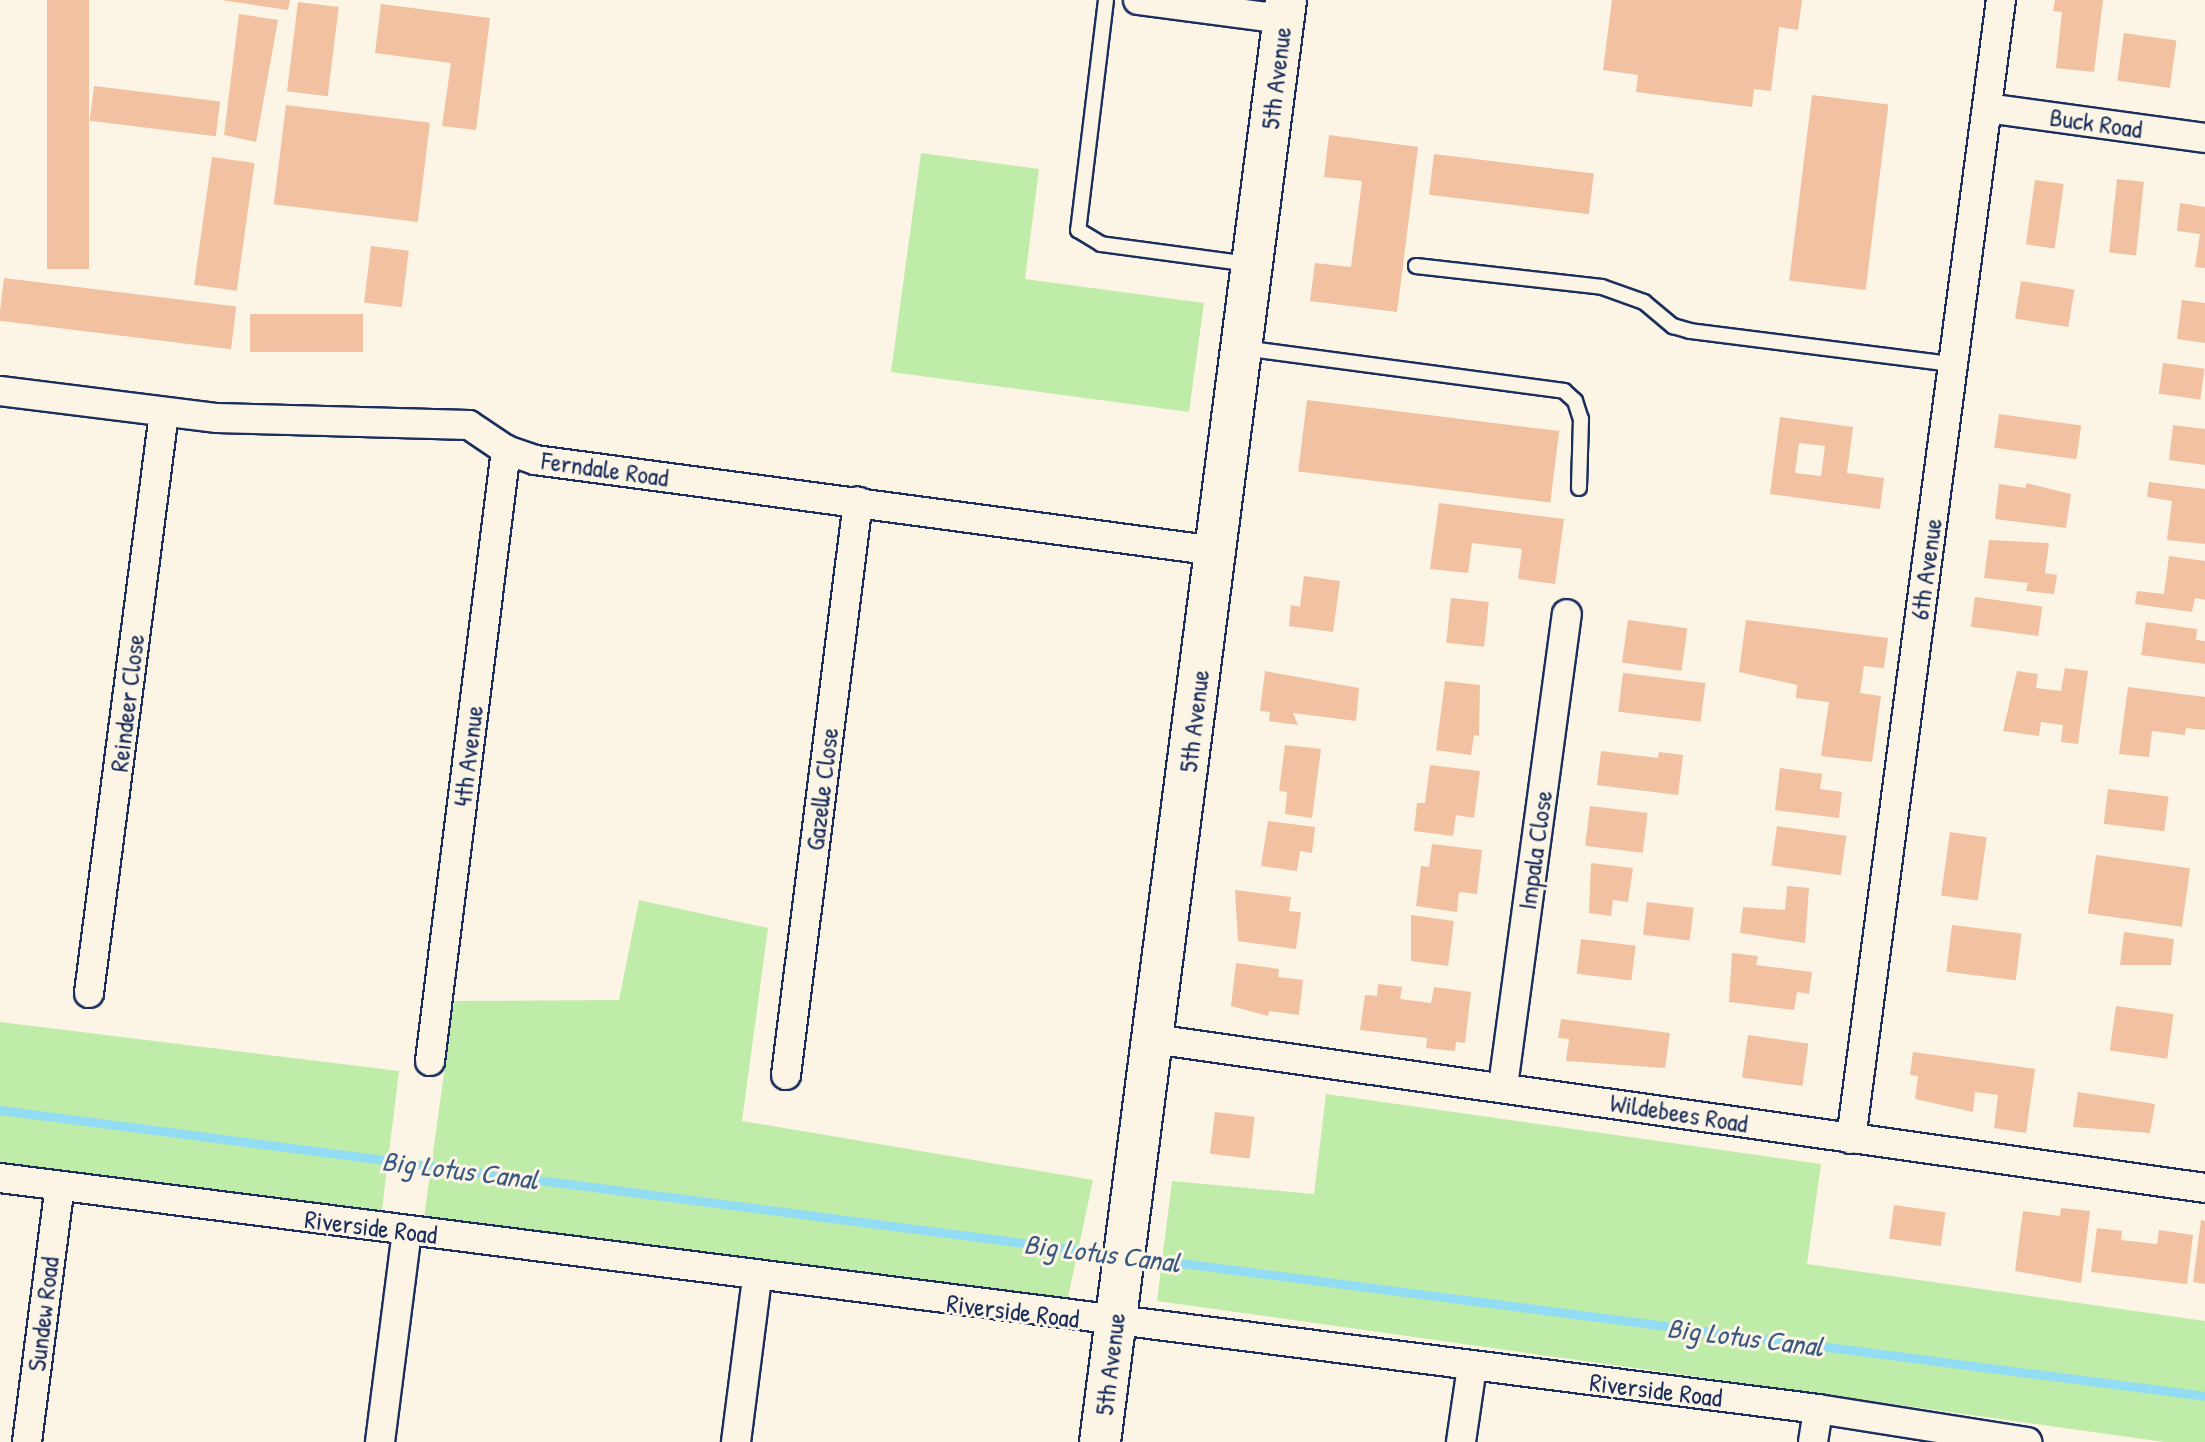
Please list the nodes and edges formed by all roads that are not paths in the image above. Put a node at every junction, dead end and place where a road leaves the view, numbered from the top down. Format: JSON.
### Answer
{"nodes":[{"id":1,"x":1106,"y":0,"type":"edge"},
{"id":2,"x":1138,"y":0,"type":"edge"},
{"id":3,"x":2001,"y":0,"type":"edge"},
{"id":4,"x":1285,"y":10,"type":"edge"},
{"id":5,"x":1987,"y":108,"type":"junction"},
{"id":6,"x":2205,"y":138,"type":"edge"},
{"id":7,"x":1254,"y":265,"type":"junction"},
{"id":8,"x":1416,"y":266,"type":"dead end"},
{"id":9,"x":1242,"y":348,"type":"junction"},
{"id":10,"x":1953,"y":364,"type":"junction"},
{"id":11,"x":0,"y":391,"type":"edge"},
{"id":12,"x":164,"y":413,"type":"junction"},
{"id":13,"x":506,"y":450,"type":"junction"},
{"id":14,"x":1579,"y":488,"type":"dead end"},
{"id":15,"x":858,"y":502,"type":"junction"},
{"id":16,"x":1216,"y":551,"type":"junction"},
{"id":17,"x":1567,"y":614,"type":"dead end"},
{"id":18,"x":89,"y":993,"type":"dead end"},
{"id":19,"x":1153,"y":1039,"type":"junction"},
{"id":20,"x":430,"y":1061,"type":"dead end"},
{"id":21,"x":786,"y":1075,"type":"dead end"},
{"id":22,"x":1503,"y":1086,"type":"junction"},
{"id":23,"x":1851,"y":1139,"type":"junction"},
{"id":24,"x":0,"y":1178,"type":"edge"},
{"id":25,"x":2205,"y":1184,"type":"edge"},
{"id":26,"x":60,"y":1186,"type":"junction"},
{"id":27,"x":407,"y":1232,"type":"junction"},
{"id":28,"x":757,"y":1277,"type":"junction"},
{"id":29,"x":1116,"y":1323,"type":"junction"},
{"id":30,"x":1472,"y":1367,"type":"junction"},
{"id":31,"x":1818,"y":1409,"type":"junction"},
{"id":32,"x":27,"y":1442,"type":"edge"},
{"id":33,"x":380,"y":1442,"type":"edge"},
{"id":34,"x":736,"y":1442,"type":"edge"},
{"id":35,"x":1100,"y":1442,"type":"edge"},
{"id":36,"x":1461,"y":1442,"type":"edge"},
{"id":37,"x":1813,"y":1442,"type":"edge"},
{"id":38,"x":2027,"y":1442,"type":"edge"}],
"edges":[{"from":1,"to":7,"type":"lane"},
{"from":2,"to":4,"type":"street"},
{"from":3,"to":5,"type":"street","name":"6th Avenue"},
{"from":4,"to":7,"type":"main road","name":"5th Avenue"},
{"from":5,"to":6,"type":"street","name":"Buck Road"},
{"from":5,"to":10,"type":"street","name":"6th Avenue"},
{"from":7,"to":9,"type":"main road","name":"5th Avenue"},
{"from":8,"to":10,"type":"lane"},
{"from":9,"to":14,"type":"lane"},
{"from":9,"to":16,"type":"main road","name":"5th Avenue"},
{"from":10,"to":23,"type":"street","name":"6th Avenue"},
{"from":11,"to":12,"type":"street","name":"Ferndale Road"},
{"from":12,"to":13,"type":"street","name":"Ferndale Road"},
{"from":12,"to":18,"type":"street","name":"Reindeer Close"},
{"from":13,"to":15,"type":"street","name":"Ferndale Road"},
{"from":13,"to":20,"type":"street","name":"4th Avenue"},
{"from":15,"to":16,"type":"street","name":"Ferndale Road"},
{"from":15,"to":21,"type":"street","name":"Gazelle Close"},
{"from":16,"to":19,"type":"main road","name":"5th Avenue"},
{"from":17,"to":22,"type":"street","name":"Impala Close"},
{"from":19,"to":22,"type":"street","name":"Wildebees Road"},
{"from":19,"to":29,"type":"main road","name":"5th Avenue"},
{"from":22,"to":23,"type":"street","name":"Wildebees Road"},
{"from":23,"to":25,"type":"street","name":"Wildebees Road"},
{"from":24,"to":26,"type":"street","name":"Riverside Road"},
{"from":26,"to":27,"type":"street","name":"Riverside Road"},
{"from":26,"to":32,"type":"street","name":"Sundew Road"},
{"from":27,"to":28,"type":"street","name":"Riverside Road"},
{"from":27,"to":33,"type":"street"},
{"from":28,"to":29,"type":"street","name":"Riverside Road"},
{"from":28,"to":34,"type":"street"},
{"from":29,"to":30,"type":"street","name":"Riverside Road"},
{"from":29,"to":35,"type":"main road","name":"5th Avenue"},
{"from":30,"to":31,"type":"street","name":"Riverside Road"},
{"from":30,"to":36,"type":"street"},
{"from":31,"to":37,"type":"street"},
{"from":31,"to":38,"type":"street","name":"Riverside Road"}]}
